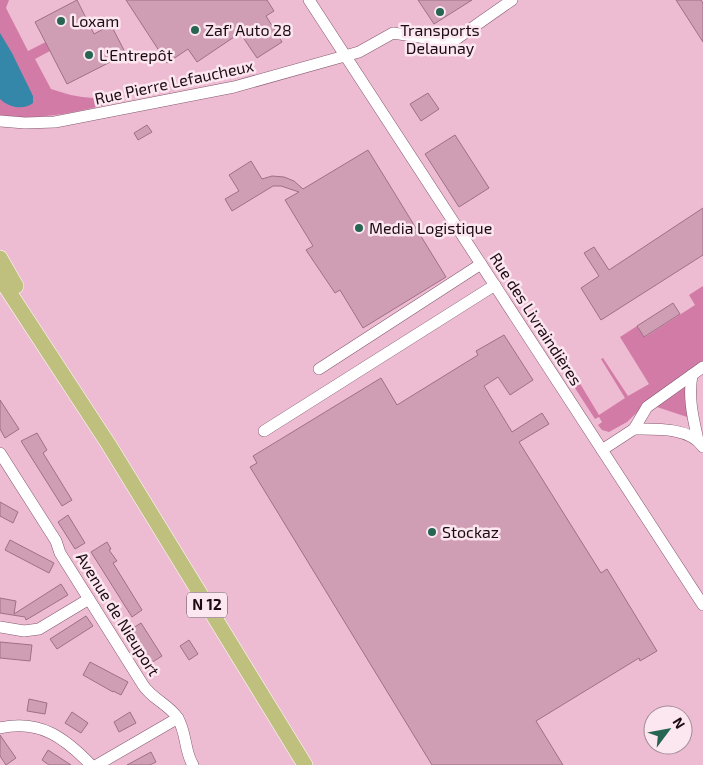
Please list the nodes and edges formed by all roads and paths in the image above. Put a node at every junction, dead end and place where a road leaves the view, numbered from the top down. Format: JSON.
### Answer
{"nodes":[{"id":1,"x":309,"y":0,"type":"edge"},
{"id":2,"x":512,"y":0,"type":"edge"},
{"id":3,"x":345,"y":55,"type":"junction"},
{"id":4,"x":2,"y":122,"type":"edge"},
{"id":5,"x":0,"y":258,"type":"edge"},
{"id":6,"x":481,"y":264,"type":"junction"},
{"id":7,"x":0,"y":278,"type":"edge"},
{"id":8,"x":495,"y":285,"type":"junction"},
{"id":9,"x":703,"y":367,"type":"edge"},
{"id":10,"x":319,"y":369,"type":"dead end"},
{"id":11,"x":692,"y":375,"type":"junction"},
{"id":12,"x":67,"y":382,"type":"junction"},
{"id":13,"x":634,"y":429,"type":"junction"},
{"id":14,"x":264,"y":431,"type":"dead end"},
{"id":15,"x":701,"y":443,"type":"edge"},
{"id":16,"x":602,"y":450,"type":"junction"},
{"id":17,"x":0,"y":452,"type":"edge"},
{"id":18,"x":0,"y":464,"type":"edge"},
{"id":19,"x":60,"y":553,"type":"junction"},
{"id":20,"x":89,"y":599,"type":"junction"},
{"id":21,"x":703,"y":605,"type":"edge"},
{"id":22,"x":0,"y":627,"type":"edge"},
{"id":23,"x":178,"y":718,"type":"junction"},
{"id":24,"x":0,"y":728,"type":"edge"},
{"id":25,"x":91,"y":765,"type":"edge"},
{"id":26,"x":97,"y":765,"type":"edge"},
{"id":27,"x":193,"y":765,"type":"edge"},
{"id":28,"x":305,"y":765,"type":"edge"}],
"edges":[{"from":1,"to":3,"type":"street","name":"Rue des Livraindières"},
{"from":2,"to":3,"type":"street","name":"Rue Pierre Lefaucheux"},
{"from":3,"to":4,"type":"street","name":"Rue Pierre Lefaucheux"},
{"from":3,"to":6,"type":"street","name":"Rue des Livraindières"},
{"from":5,"to":12,"type":"main road","number":"N 12"},
{"from":6,"to":8,"type":"street","name":"Rue des Livraindières"},
{"from":6,"to":10,"type":"street"},
{"from":7,"to":12,"type":"main road","number":"N 12"},
{"from":8,"to":14,"type":"street"},
{"from":8,"to":16,"type":"street","name":"Rue des Livraindières"},
{"from":9,"to":11,"type":"street"},
{"from":11,"to":13,"type":"street"},
{"from":11,"to":15,"type":"street"},
{"from":12,"to":28,"type":"main road","number":"N 12"},
{"from":13,"to":15,"type":"street"},
{"from":13,"to":16,"type":"street"},
{"from":16,"to":21,"type":"street","name":"Rue des Livraindières"},
{"from":17,"to":19,"type":"street","name":"Avenue de Nieuport"},
{"from":18,"to":19,"type":"street","name":"Avenue de Nieuport"},
{"from":19,"to":20,"type":"street","name":"Avenue de Nieuport"},
{"from":20,"to":22,"type":"street"},
{"from":20,"to":23,"type":"street","name":"Avenue de Nieuport"},
{"from":23,"to":26,"type":"street"},
{"from":23,"to":27,"type":"street","name":"Avenue de Nieuport"},
{"from":24,"to":25,"type":"street"}]}
